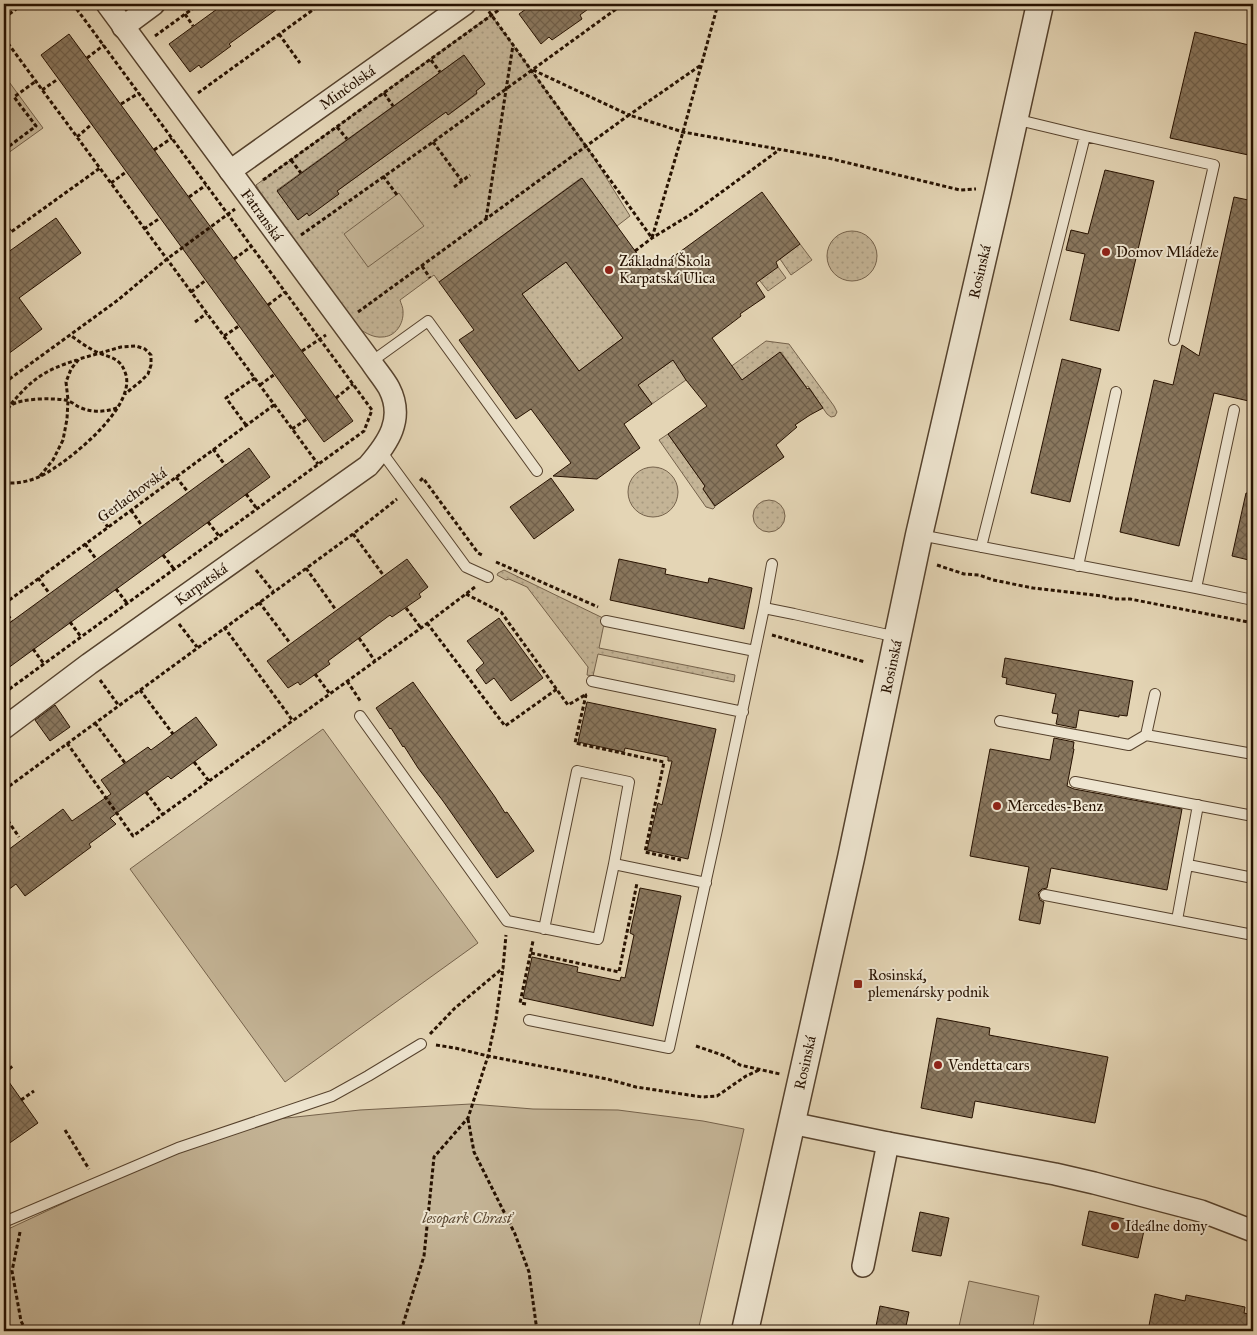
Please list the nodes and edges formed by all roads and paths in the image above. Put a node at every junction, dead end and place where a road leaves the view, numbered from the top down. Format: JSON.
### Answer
{"nodes":[{"id":1,"x":12,"y":4,"type":"edge"},
{"id":2,"x":23,"y":4,"type":"edge"},
{"id":3,"x":73,"y":4,"type":"edge"},
{"id":4,"x":107,"y":4,"type":"edge"},
{"id":5,"x":152,"y":4,"type":"edge"},
{"id":6,"x":199,"y":4,"type":"edge"},
{"id":7,"x":321,"y":4,"type":"edge"},
{"id":8,"x":465,"y":4,"type":"edge"},
{"id":9,"x":484,"y":4,"type":"edge"},
{"id":10,"x":507,"y":4,"type":"edge"},
{"id":11,"x":624,"y":4,"type":"edge"},
{"id":12,"x":718,"y":4,"type":"edge"},
{"id":13,"x":1040,"y":4,"type":"edge"},
{"id":14,"x":16,"y":9,"type":"junction"},
{"id":15,"x":185,"y":14,"type":"junction"},
{"id":16,"x":491,"y":15,"type":"junction"},
{"id":17,"x":4,"y":18,"type":"edge"},
{"id":18,"x":123,"y":26,"type":"junction"},
{"id":19,"x":193,"y":26,"type":"dead end"},
{"id":20,"x":279,"y":34,"type":"junction"},
{"id":21,"x":4,"y":38,"type":"edge"},
{"id":22,"x":150,"y":40,"type":"dead end"},
{"id":23,"x":104,"y":45,"type":"junction"},
{"id":24,"x":514,"y":45,"type":"junction"},
{"id":25,"x":87,"y":58,"type":"dead end"},
{"id":26,"x":431,"y":60,"type":"junction"},
{"id":27,"x":300,"y":63,"type":"dead end"},
{"id":28,"x":701,"y":65,"type":"junction"},
{"id":29,"x":532,"y":70,"type":"junction"},
{"id":30,"x":440,"y":72,"type":"dead end"},
{"id":31,"x":58,"y":78,"type":"dead end"},
{"id":32,"x":36,"y":81,"type":"junction"},
{"id":33,"x":507,"y":88,"type":"junction"},
{"id":34,"x":42,"y":90,"type":"junction"},
{"id":35,"x":139,"y":93,"type":"junction"},
{"id":36,"x":384,"y":93,"type":"junction"},
{"id":37,"x":121,"y":104,"type":"dead end"},
{"id":38,"x":181,"y":105,"type":"junction"},
{"id":39,"x":393,"y":106,"type":"dead end"},
{"id":40,"x":629,"y":115,"type":"junction"},
{"id":41,"x":1014,"y":119,"type":"junction"},
{"id":42,"x":92,"y":124,"type":"dead end"},
{"id":43,"x":337,"y":127,"type":"junction"},
{"id":44,"x":683,"y":132,"type":"junction"},
{"id":45,"x":1085,"y":136,"type":"junction"},
{"id":46,"x":77,"y":137,"type":"junction"},
{"id":47,"x":172,"y":138,"type":"junction"},
{"id":48,"x":347,"y":139,"type":"dead end"},
{"id":49,"x":433,"y":142,"type":"junction"},
{"id":50,"x":587,"y":147,"type":"junction"},
{"id":51,"x":4,"y":150,"type":"edge"},
{"id":52,"x":154,"y":150,"type":"dead end"},
{"id":53,"x":780,"y":150,"type":"junction"},
{"id":54,"x":291,"y":160,"type":"junction"},
{"id":55,"x":100,"y":168,"type":"junction"},
{"id":56,"x":230,"y":170,"type":"junction"},
{"id":57,"x":126,"y":172,"type":"dead end"},
{"id":58,"x":301,"y":173,"type":"dead end"},
{"id":59,"x":470,"y":175,"type":"dead end"},
{"id":60,"x":383,"y":176,"type":"junction"},
{"id":61,"x":462,"y":181,"type":"junction"},
{"id":62,"x":111,"y":183,"type":"junction"},
{"id":63,"x":206,"y":185,"type":"junction"},
{"id":64,"x":454,"y":187,"type":"dead end"},
{"id":65,"x":978,"y":189,"type":"dead end"},
{"id":66,"x":397,"y":195,"type":"dead end"},
{"id":67,"x":188,"y":197,"type":"dead end"},
{"id":68,"x":250,"y":198,"type":"junction"},
{"id":69,"x":228,"y":214,"type":"junction"},
{"id":70,"x":160,"y":218,"type":"dead end"},
{"id":71,"x":486,"y":220,"type":"junction"},
{"id":72,"x":4,"y":222,"type":"edge"},
{"id":73,"x":144,"y":228,"type":"junction"},
{"id":74,"x":652,"y":238,"type":"junction"},
{"id":75,"x":295,"y":240,"type":"dead end"},
{"id":76,"x":252,"y":246,"type":"junction"},
{"id":77,"x":635,"y":251,"type":"dead end"},
{"id":78,"x":167,"y":259,"type":"junction"},
{"id":79,"x":234,"y":259,"type":"dead end"},
{"id":80,"x":422,"y":266,"type":"junction"},
{"id":81,"x":430,"y":278,"type":"dead end"},
{"id":82,"x":206,"y":280,"type":"dead end"},
{"id":83,"x":192,"y":292,"type":"junction"},
{"id":84,"x":285,"y":292,"type":"junction"},
{"id":85,"x":268,"y":305,"type":"dead end"},
{"id":86,"x":207,"y":313,"type":"junction"},
{"id":87,"x":351,"y":317,"type":"dead end"},
{"id":88,"x":195,"y":322,"type":"dead end"},
{"id":89,"x":239,"y":326,"type":"dead end"},
{"id":90,"x":327,"y":334,"type":"dead end"},
{"id":91,"x":70,"y":335,"type":"junction"},
{"id":92,"x":224,"y":336,"type":"junction"},
{"id":93,"x":320,"y":339,"type":"junction"},
{"id":94,"x":1174,"y":340,"type":"dead end"},
{"id":95,"x":302,"y":351,"type":"dead end"},
{"id":96,"x":98,"y":353,"type":"junction"},
{"id":97,"x":79,"y":359,"type":"junction"},
{"id":98,"x":370,"y":362,"type":"junction"},
{"id":99,"x":275,"y":374,"type":"dead end"},
{"id":100,"x":255,"y":378,"type":"junction"},
{"id":101,"x":4,"y":383,"type":"edge"},
{"id":102,"x":353,"y":384,"type":"junction"},
{"id":103,"x":260,"y":385,"type":"junction"},
{"id":104,"x":1116,"y":392,"type":"dead end"},
{"id":105,"x":125,"y":394,"type":"junction"},
{"id":106,"x":336,"y":398,"type":"dead end"},
{"id":107,"x":68,"y":400,"type":"junction"},
{"id":108,"x":274,"y":404,"type":"junction"},
{"id":109,"x":9,"y":406,"type":"junction"},
{"id":110,"x":117,"y":408,"type":"junction"},
{"id":111,"x":1234,"y":410,"type":"dead end"},
{"id":112,"x":4,"y":414,"type":"edge"},
{"id":113,"x":307,"y":418,"type":"dead end"},
{"id":114,"x":246,"y":425,"type":"junction"},
{"id":115,"x":292,"y":429,"type":"junction"},
{"id":116,"x":386,"y":443,"type":"junction"},
{"id":117,"x":213,"y":450,"type":"junction"},
{"id":118,"x":318,"y":464,"type":"junction"},
{"id":119,"x":225,"y":465,"type":"dead end"},
{"id":120,"x":537,"y":471,"type":"dead end"},
{"id":121,"x":40,"y":476,"type":"junction"},
{"id":122,"x":176,"y":477,"type":"junction"},
{"id":123,"x":4,"y":482,"type":"edge"},
{"id":124,"x":409,"y":490,"type":"junction"},
{"id":125,"x":188,"y":492,"type":"dead end"},
{"id":126,"x":246,"y":494,"type":"dead end"},
{"id":127,"x":256,"y":509,"type":"junction"},
{"id":128,"x":131,"y":510,"type":"junction"},
{"id":129,"x":98,"y":514,"type":"dead end"},
{"id":130,"x":208,"y":522,"type":"dead end"},
{"id":131,"x":142,"y":526,"type":"dead end"},
{"id":132,"x":108,"y":527,"type":"junction"},
{"id":133,"x":353,"y":534,"type":"junction"},
{"id":134,"x":919,"y":535,"type":"junction"},
{"id":135,"x":218,"y":536,"type":"junction"},
{"id":136,"x":85,"y":544,"type":"junction"},
{"id":137,"x":981,"y":547,"type":"junction"},
{"id":138,"x":163,"y":555,"type":"dead end"},
{"id":139,"x":486,"y":557,"type":"dead end"},
{"id":140,"x":96,"y":559,"type":"dead end"},
{"id":141,"x":494,"y":561,"type":"dead end"},
{"id":142,"x":251,"y":563,"type":"dead end"},
{"id":143,"x":772,"y":564,"type":"dead end"},
{"id":144,"x":936,"y":564,"type":"dead end"},
{"id":145,"x":502,"y":565,"type":"junction"},
{"id":146,"x":1078,"y":566,"type":"junction"},
{"id":147,"x":306,"y":568,"type":"junction"},
{"id":148,"x":174,"y":569,"type":"junction"},
{"id":149,"x":384,"y":576,"type":"dead end"},
{"id":150,"x":488,"y":577,"type":"junction"},
{"id":151,"x":38,"y":578,"type":"junction"},
{"id":152,"x":1196,"y":588,"type":"junction"},
{"id":153,"x":116,"y":589,"type":"dead end"},
{"id":154,"x":273,"y":592,"type":"junction"},
{"id":155,"x":49,"y":593,"type":"dead end"},
{"id":156,"x":466,"y":594,"type":"junction"},
{"id":157,"x":1253,"y":600,"type":"edge"},
{"id":158,"x":259,"y":602,"type":"junction"},
{"id":159,"x":127,"y":603,"type":"junction"},
{"id":160,"x":4,"y":604,"type":"edge"},
{"id":161,"x":406,"y":608,"type":"dead end"},
{"id":162,"x":764,"y":608,"type":"junction"},
{"id":163,"x":602,"y":609,"type":"dead end"},
{"id":164,"x":4,"y":610,"type":"edge"},
{"id":165,"x":336,"y":610,"type":"dead end"},
{"id":166,"x":175,"y":617,"type":"dead end"},
{"id":167,"x":12,"y":621,"type":"dead end"},
{"id":168,"x":606,"y":621,"type":"dead end"},
{"id":169,"x":70,"y":622,"type":"dead end"},
{"id":170,"x":427,"y":623,"type":"junction"},
{"id":171,"x":1253,"y":623,"type":"edge"},
{"id":172,"x":224,"y":628,"type":"junction"},
{"id":173,"x":421,"y":628,"type":"junction"},
{"id":174,"x":759,"y":631,"type":"junction"},
{"id":175,"x":81,"y":637,"type":"junction"},
{"id":176,"x":898,"y":637,"type":"junction"},
{"id":177,"x":359,"y":638,"type":"dead end"},
{"id":178,"x":290,"y":643,"type":"dead end"},
{"id":179,"x":197,"y":647,"type":"junction"},
{"id":180,"x":33,"y":649,"type":"dead end"},
{"id":181,"x":755,"y":651,"type":"junction"},
{"id":182,"x":375,"y":661,"type":"junction"},
{"id":183,"x":865,"y":662,"type":"dead end"},
{"id":184,"x":44,"y":664,"type":"junction"},
{"id":185,"x":315,"y":674,"type":"dead end"},
{"id":186,"x":96,"y":675,"type":"dead end"},
{"id":187,"x":592,"y":681,"type":"dead end"},
{"id":188,"x":347,"y":682,"type":"junction"},
{"id":189,"x":557,"y":689,"type":"junction"},
{"id":190,"x":140,"y":690,"type":"junction"},
{"id":191,"x":4,"y":693,"type":"edge"},
{"id":192,"x":330,"y":694,"type":"junction"},
{"id":193,"x":1155,"y":694,"type":"dead end"},
{"id":194,"x":586,"y":695,"type":"junction"},
{"id":195,"x":595,"y":697,"type":"dead end"},
{"id":196,"x":119,"y":706,"type":"junction"},
{"id":197,"x":363,"y":712,"type":"joint"},
{"id":198,"x":743,"y":712,"type":"junction"},
{"id":199,"x":293,"y":721,"type":"junction"},
{"id":200,"x":1000,"y":721,"type":"dead end"},
{"id":201,"x":96,"y":723,"type":"junction"},
{"id":202,"x":4,"y":728,"type":"edge"},
{"id":203,"x":173,"y":734,"type":"dead end"},
{"id":204,"x":1146,"y":735,"type":"junction"},
{"id":205,"x":68,"y":743,"type":"junction"},
{"id":206,"x":1253,"y":754,"type":"edge"},
{"id":207,"x":194,"y":762,"type":"dead end"},
{"id":208,"x":125,"y":763,"type":"dead end"},
{"id":209,"x":209,"y":781,"type":"junction"},
{"id":210,"x":1075,"y":782,"type":"dead end"},
{"id":211,"x":4,"y":790,"type":"edge"},
{"id":212,"x":146,"y":792,"type":"dead end"},
{"id":213,"x":1198,"y":805,"type":"junction"},
{"id":214,"x":4,"y":815,"type":"edge"},
{"id":215,"x":163,"y":815,"type":"junction"},
{"id":216,"x":1253,"y":816,"type":"edge"},
{"id":217,"x":19,"y":837,"type":"dead end"},
{"id":218,"x":614,"y":864,"type":"junction"},
{"id":219,"x":1188,"y":865,"type":"junction"},
{"id":220,"x":1253,"y":878,"type":"edge"},
{"id":221,"x":690,"y":880,"type":"junction"},
{"id":222,"x":706,"y":882,"type":"junction"},
{"id":223,"x":1046,"y":895,"type":"dead end"},
{"id":224,"x":1177,"y":920,"type":"junction"},
{"id":225,"x":507,"y":921,"type":"junction"},
{"id":226,"x":540,"y":928,"type":"junction"},
{"id":227,"x":1253,"y":935,"type":"edge"},
{"id":228,"x":503,"y":968,"type":"junction"},
{"id":229,"x":529,"y":1005,"type":"dead end"},
{"id":230,"x":530,"y":1020,"type":"dead end"},
{"id":231,"x":421,"y":1044,"type":"junction"},
{"id":232,"x":696,"y":1046,"type":"dead end"},
{"id":233,"x":488,"y":1056,"type":"junction"},
{"id":234,"x":14,"y":1065,"type":"dead end"},
{"id":235,"x":761,"y":1069,"type":"junction"},
{"id":236,"x":4,"y":1073,"type":"edge"},
{"id":237,"x":778,"y":1073,"type":"dead end"},
{"id":238,"x":34,"y":1090,"type":"dead end"},
{"id":239,"x":22,"y":1100,"type":"dead end"},
{"id":240,"x":468,"y":1118,"type":"junction"},
{"id":241,"x":791,"y":1123,"type":"junction"},
{"id":242,"x":65,"y":1130,"type":"dead end"},
{"id":243,"x":888,"y":1143,"type":"junction"},
{"id":244,"x":98,"y":1182,"type":"junction"},
{"id":245,"x":23,"y":1213,"type":"junction"},
{"id":246,"x":4,"y":1222,"type":"edge"},
{"id":247,"x":1253,"y":1231,"type":"edge"},
{"id":248,"x":863,"y":1266,"type":"dead end"},
{"id":249,"x":26,"y":1331,"type":"edge"},
{"id":250,"x":401,"y":1331,"type":"edge"},
{"id":251,"x":537,"y":1331,"type":"edge"},
{"id":252,"x":745,"y":1331,"type":"edge"}],
"edges":[{"from":1,"to":14,"type":"path"},
{"from":2,"to":14,"type":"path"},
{"from":3,"to":23,"type":"path"},
{"from":4,"to":18,"type":"street","name":"Fatranská"},
{"from":5,"to":18,"type":"street"},
{"from":6,"to":15,"type":"path"},
{"from":7,"to":20,"type":"path"},
{"from":8,"to":56,"type":"street","name":"Minčolská"},
{"from":9,"to":16,"type":"path"},
{"from":10,"to":16,"type":"path"},
{"from":11,"to":29,"type":"path"},
{"from":12,"to":28,"type":"path"},
{"from":13,"to":41,"type":"street","name":"Rosinská"},
{"from":14,"to":17,"type":"path"},
{"from":15,"to":19,"type":"path"},
{"from":15,"to":22,"type":"path"},
{"from":16,"to":24,"type":"path"},
{"from":16,"to":26,"type":"path"},
{"from":18,"to":38,"type":"street","name":"Fatranská"},
{"from":20,"to":27,"type":"path"},
{"from":20,"to":38,"type":"path"},
{"from":21,"to":32,"type":"path"},
{"from":23,"to":25,"type":"path"},
{"from":23,"to":35,"type":"path"},
{"from":24,"to":29,"type":"path"},
{"from":24,"to":33,"type":"path"},
{"from":26,"to":30,"type":"path"},
{"from":26,"to":36,"type":"path"},
{"from":28,"to":40,"type":"path"},
{"from":28,"to":44,"type":"path"},
{"from":29,"to":33,"type":"path"},
{"from":29,"to":40,"type":"path"},
{"from":29,"to":50,"type":"path"},
{"from":31,"to":34,"type":"path"},
{"from":32,"to":34,"type":"path"},
{"from":32,"to":51,"type":"path"},
{"from":33,"to":49,"type":"path"},
{"from":33,"to":71,"type":"path"},
{"from":34,"to":46,"type":"path"},
{"from":35,"to":37,"type":"path"},
{"from":35,"to":47,"type":"path"},
{"from":36,"to":39,"type":"path"},
{"from":36,"to":43,"type":"path"},
{"from":38,"to":56,"type":"street","name":"Fatranská"},
{"from":40,"to":44,"type":"path"},
{"from":40,"to":50,"type":"path"},
{"from":41,"to":45,"type":"lane"},
{"from":41,"to":134,"type":"street","name":"Rosinská"},
{"from":42,"to":46,"type":"path"},
{"from":43,"to":48,"type":"path"},
{"from":43,"to":54,"type":"path"},
{"from":44,"to":53,"type":"path"},
{"from":44,"to":74,"type":"path"},
{"from":45,"to":94,"type":"lane"},
{"from":45,"to":137,"type":"lane"},
{"from":46,"to":55,"type":"path"},
{"from":47,"to":52,"type":"path"},
{"from":47,"to":63,"type":"path"},
{"from":49,"to":60,"type":"path"},
{"from":49,"to":61,"type":"path"},
{"from":50,"to":71,"type":"path"},
{"from":50,"to":74,"type":"path"},
{"from":53,"to":65,"type":"path"},
{"from":53,"to":74,"type":"path"},
{"from":54,"to":58,"type":"path"},
{"from":54,"to":68,"type":"path"},
{"from":55,"to":62,"type":"path"},
{"from":55,"to":72,"type":"path"},
{"from":56,"to":68,"type":"street","name":"Fatranská"},
{"from":57,"to":62,"type":"path"},
{"from":59,"to":61,"type":"path"},
{"from":60,"to":66,"type":"path"},
{"from":60,"to":75,"type":"path"},
{"from":61,"to":64,"type":"path"},
{"from":62,"to":73,"type":"path"},
{"from":63,"to":67,"type":"path"},
{"from":63,"to":69,"type":"path"},
{"from":68,"to":69,"type":"path"},
{"from":68,"to":98,"type":"street","name":"Fatranská"},
{"from":69,"to":76,"type":"path"},
{"from":69,"to":78,"type":"path"},
{"from":70,"to":73,"type":"path"},
{"from":71,"to":80,"type":"path"},
{"from":73,"to":78,"type":"path"},
{"from":74,"to":77,"type":"path"},
{"from":76,"to":79,"type":"path"},
{"from":76,"to":84,"type":"path"},
{"from":78,"to":83,"type":"path"},
{"from":78,"to":91,"type":"path"},
{"from":80,"to":81,"type":"path"},
{"from":80,"to":87,"type":"path"},
{"from":82,"to":83,"type":"path"},
{"from":83,"to":86,"type":"path"},
{"from":84,"to":85,"type":"path"},
{"from":84,"to":93,"type":"path"},
{"from":86,"to":88,"type":"path"},
{"from":86,"to":92,"type":"path"},
{"from":89,"to":92,"type":"path"},
{"from":90,"to":93,"type":"path"},
{"from":91,"to":96,"type":"path"},
{"from":91,"to":101,"type":"path"},
{"from":92,"to":100,"type":"path"},
{"from":93,"to":95,"type":"path"},
{"from":93,"to":102,"type":"path"},
{"from":96,"to":97,"type":"path"},
{"from":96,"to":105,"type":"path"},
{"from":96,"to":105,"type":"path"},
{"from":97,"to":107,"type":"path"},
{"from":97,"to":109,"type":"path"},
{"from":98,"to":116,"type":"street","name":"Fatranská"},
{"from":98,"to":120,"type":"lane"},
{"from":99,"to":103,"type":"path"},
{"from":100,"to":103,"type":"path"},
{"from":100,"to":114,"type":"path"},
{"from":102,"to":106,"type":"path"},
{"from":102,"to":118,"type":"path"},
{"from":103,"to":108,"type":"path"},
{"from":104,"to":146,"type":"lane"},
{"from":105,"to":110,"type":"path"},
{"from":107,"to":109,"type":"path"},
{"from":107,"to":110,"type":"path"},
{"from":107,"to":121,"type":"path"},
{"from":108,"to":114,"type":"path","name":"Gerlachovská"},
{"from":108,"to":115,"type":"path"},
{"from":109,"to":112,"type":"path"},
{"from":110,"to":121,"type":"path"},
{"from":111,"to":152,"type":"lane"},
{"from":113,"to":115,"type":"path"},
{"from":114,"to":117,"type":"path","name":"Gerlachovská"},
{"from":115,"to":118,"type":"path"},
{"from":116,"to":124,"type":"lane"},
{"from":116,"to":202,"type":"street","name":"Karpatská"},
{"from":117,"to":119,"type":"path"},
{"from":117,"to":122,"type":"path","name":"Gerlachovská"},
{"from":118,"to":127,"type":"path"},
{"from":121,"to":123,"type":"path"},
{"from":122,"to":125,"type":"path"},
{"from":122,"to":128,"type":"path","name":"Gerlachovská"},
{"from":124,"to":133,"type":"path"},
{"from":124,"to":139,"type":"path"},
{"from":124,"to":150,"type":"lane"},
{"from":126,"to":127,"type":"path"},
{"from":127,"to":135,"type":"path"},
{"from":128,"to":131,"type":"path"},
{"from":128,"to":132,"type":"path","name":"Gerlachovská"},
{"from":129,"to":132,"type":"path"},
{"from":130,"to":135,"type":"path"},
{"from":132,"to":136,"type":"path","name":"Gerlachovská"},
{"from":133,"to":147,"type":"path"},
{"from":133,"to":149,"type":"path"},
{"from":134,"to":137,"type":"lane"},
{"from":134,"to":176,"type":"street","name":"Rosinská"},
{"from":135,"to":148,"type":"path"},
{"from":136,"to":140,"type":"path"},
{"from":136,"to":151,"type":"path","name":"Gerlachovská"},
{"from":137,"to":146,"type":"lane"},
{"from":138,"to":148,"type":"path"},
{"from":141,"to":145,"type":"path"},
{"from":142,"to":154,"type":"path"},
{"from":143,"to":162,"type":"lane"},
{"from":144,"to":171,"type":"path"},
{"from":145,"to":150,"type":"path"},
{"from":145,"to":163,"type":"path"},
{"from":146,"to":152,"type":"lane"},
{"from":147,"to":154,"type":"path"},
{"from":147,"to":165,"type":"path"},
{"from":148,"to":159,"type":"path"},
{"from":150,"to":156,"type":"path"},
{"from":151,"to":155,"type":"path"},
{"from":151,"to":160,"type":"path","name":"Gerlachovská"},
{"from":152,"to":157,"type":"lane"},
{"from":153,"to":159,"type":"path"},
{"from":154,"to":158,"type":"path"},
{"from":156,"to":170,"type":"path"},
{"from":156,"to":189,"type":"path"},
{"from":158,"to":172,"type":"path"},
{"from":158,"to":178,"type":"path"},
{"from":159,"to":175,"type":"path"},
{"from":161,"to":173,"type":"path"},
{"from":162,"to":174,"type":"lane"},
{"from":162,"to":176,"type":"lane"},
{"from":164,"to":167,"type":"path"},
{"from":166,"to":179,"type":"path"},
{"from":168,"to":181,"type":"lane"},
{"from":169,"to":175,"type":"path"},
{"from":170,"to":173,"type":"path"},
{"from":170,"to":189,"type":"path"},
{"from":172,"to":179,"type":"path"},
{"from":172,"to":199,"type":"path"},
{"from":173,"to":182,"type":"path"},
{"from":174,"to":181,"type":"lane"},
{"from":174,"to":183,"type":"path"},
{"from":175,"to":184,"type":"path"},
{"from":176,"to":241,"type":"street","name":"Rosinská"},
{"from":177,"to":182,"type":"path"},
{"from":179,"to":190,"type":"path"},
{"from":180,"to":184,"type":"path"},
{"from":181,"to":198,"type":"lane"},
{"from":182,"to":188,"type":"path"},
{"from":184,"to":191,"type":"path"},
{"from":185,"to":192,"type":"path"},
{"from":186,"to":196,"type":"path"},
{"from":187,"to":198,"type":"lane"},
{"from":188,"to":192,"type":"path"},
{"from":188,"to":197,"type":"path"},
{"from":189,"to":194,"type":"path"},
{"from":190,"to":196,"type":"path"},
{"from":190,"to":203,"type":"path"},
{"from":192,"to":199,"type":"path"},
{"from":193,"to":204,"type":"lane"},
{"from":194,"to":195,"type":"path"},
{"from":194,"to":221,"type":"path"},
{"from":196,"to":201,"type":"path"},
{"from":197,"to":225,"type":"lane"},
{"from":198,"to":222,"type":"lane"},
{"from":199,"to":209,"type":"path"},
{"from":200,"to":204,"type":"lane"},
{"from":201,"to":205,"type":"path"},
{"from":201,"to":208,"type":"path"},
{"from":204,"to":206,"type":"lane"},
{"from":205,"to":211,"type":"path"},
{"from":205,"to":215,"type":"path"},
{"from":207,"to":209,"type":"path"},
{"from":209,"to":215,"type":"path"},
{"from":210,"to":213,"type":"lane"},
{"from":212,"to":215,"type":"path"},
{"from":213,"to":216,"type":"lane"},
{"from":213,"to":219,"type":"lane"},
{"from":214,"to":217,"type":"path"},
{"from":218,"to":221,"type":"lane"},
{"from":218,"to":226,"type":"lane"},
{"from":218,"to":226,"type":"lane"},
{"from":219,"to":220,"type":"lane"},
{"from":219,"to":224,"type":"lane"},
{"from":221,"to":222,"type":"lane"},
{"from":222,"to":230,"type":"lane"},
{"from":223,"to":224,"type":"lane"},
{"from":224,"to":227,"type":"lane"},
{"from":225,"to":226,"type":"lane"},
{"from":225,"to":228,"type":"path"},
{"from":226,"to":229,"type":"path"},
{"from":228,"to":231,"type":"path"},
{"from":228,"to":233,"type":"path"},
{"from":231,"to":233,"type":"path"},
{"from":231,"to":244,"type":"lane"},
{"from":232,"to":235,"type":"path"},
{"from":233,"to":235,"type":"path"},
{"from":233,"to":240,"type":"path"},
{"from":234,"to":236,"type":"path"},
{"from":235,"to":237,"type":"path"},
{"from":238,"to":239,"type":"path"},
{"from":240,"to":250,"type":"path"},
{"from":240,"to":251,"type":"path"},
{"from":241,"to":243,"type":"street"},
{"from":241,"to":252,"type":"street","name":"Rosinská"},
{"from":242,"to":244,"type":"path"},
{"from":243,"to":247,"type":"street"},
{"from":243,"to":248,"type":"street"},
{"from":244,"to":245,"type":"lane"},
{"from":245,"to":246,"type":"lane"},
{"from":245,"to":249,"type":"path"}]}
